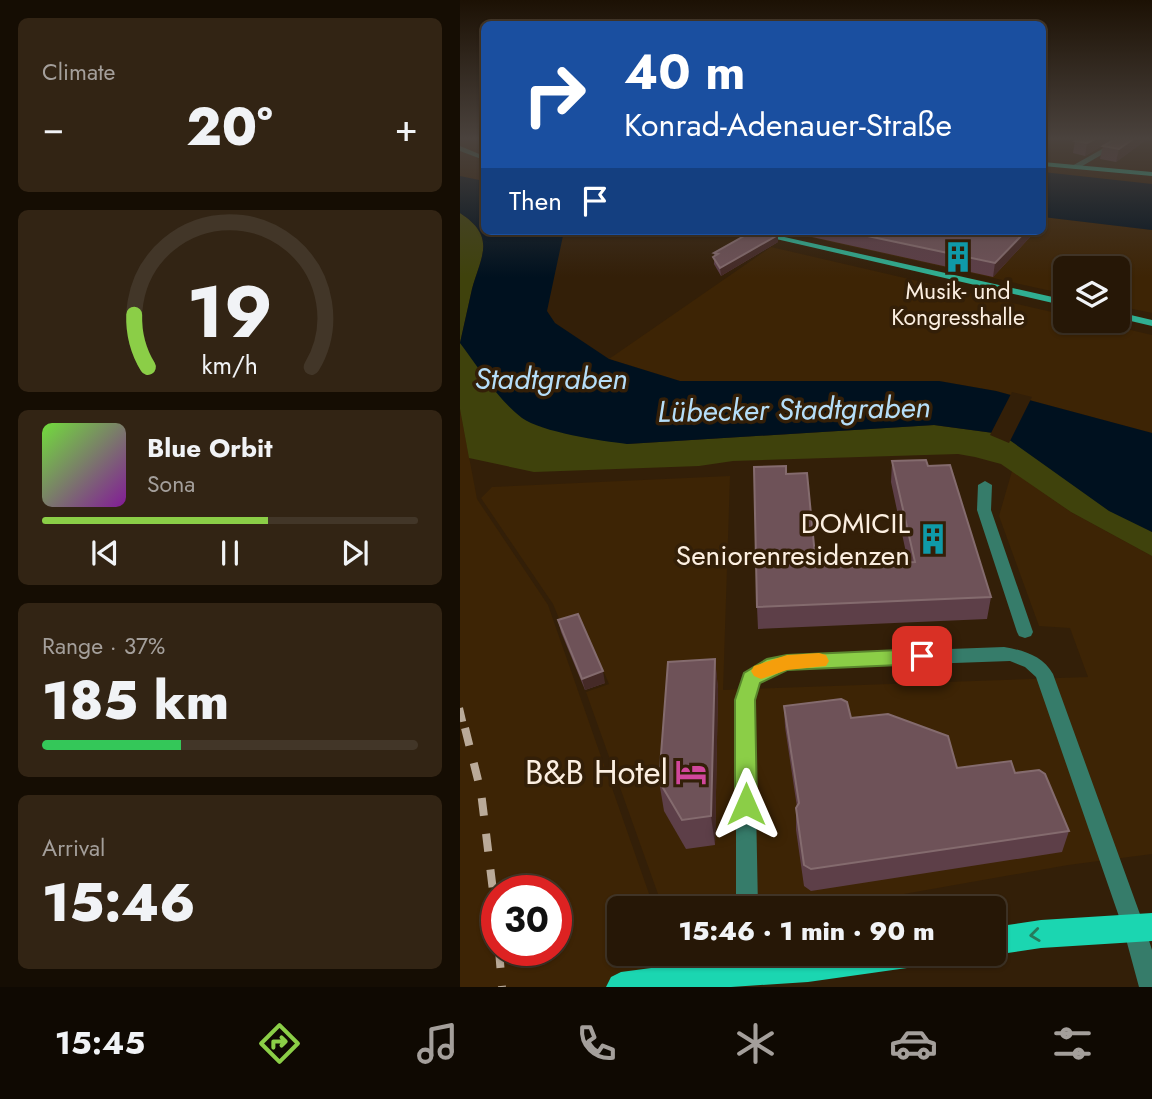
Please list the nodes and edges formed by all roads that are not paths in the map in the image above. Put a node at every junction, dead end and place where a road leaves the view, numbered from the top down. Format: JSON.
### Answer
{"nodes":[{"id":1,"x":764,"y":235,"type":"edge"},
{"id":2,"x":1053,"y":300,"type":"edge"},
{"id":3,"x":1130,"y":318,"type":"edge"},
{"id":4,"x":1152,"y":323,"type":"edge"},
{"id":5,"x":985,"y":485,"type":"dead end"},
{"id":6,"x":1025,"y":632,"type":"dead end"},
{"id":7,"x":747,"y":896,"type":"edge"},
{"id":8,"x":1143,"y":927,"type":"edge"},
{"id":9,"x":1006,"y":940,"type":"edge"},
{"id":10,"x":731,"y":966,"type":"edge"},
{"id":11,"x":788,"y":966,"type":"edge"},
{"id":12,"x":822,"y":966,"type":"edge"},
{"id":13,"x":621,"y":987,"type":"edge"},
{"id":14,"x":1151,"y":987,"type":"edge"}],
"edges":[{"from":1,"to":2,"type":"street"},
{"from":3,"to":4,"type":"street"},
{"from":5,"to":6,"type":"street"},
{"from":7,"to":8,"type":"street"},
{"from":8,"to":9,"type":"main road","one_way":true},
{"from":8,"to":14,"type":"street"},
{"from":10,"to":13,"type":"main road"},
{"from":11,"to":12,"type":"main road"}]}
